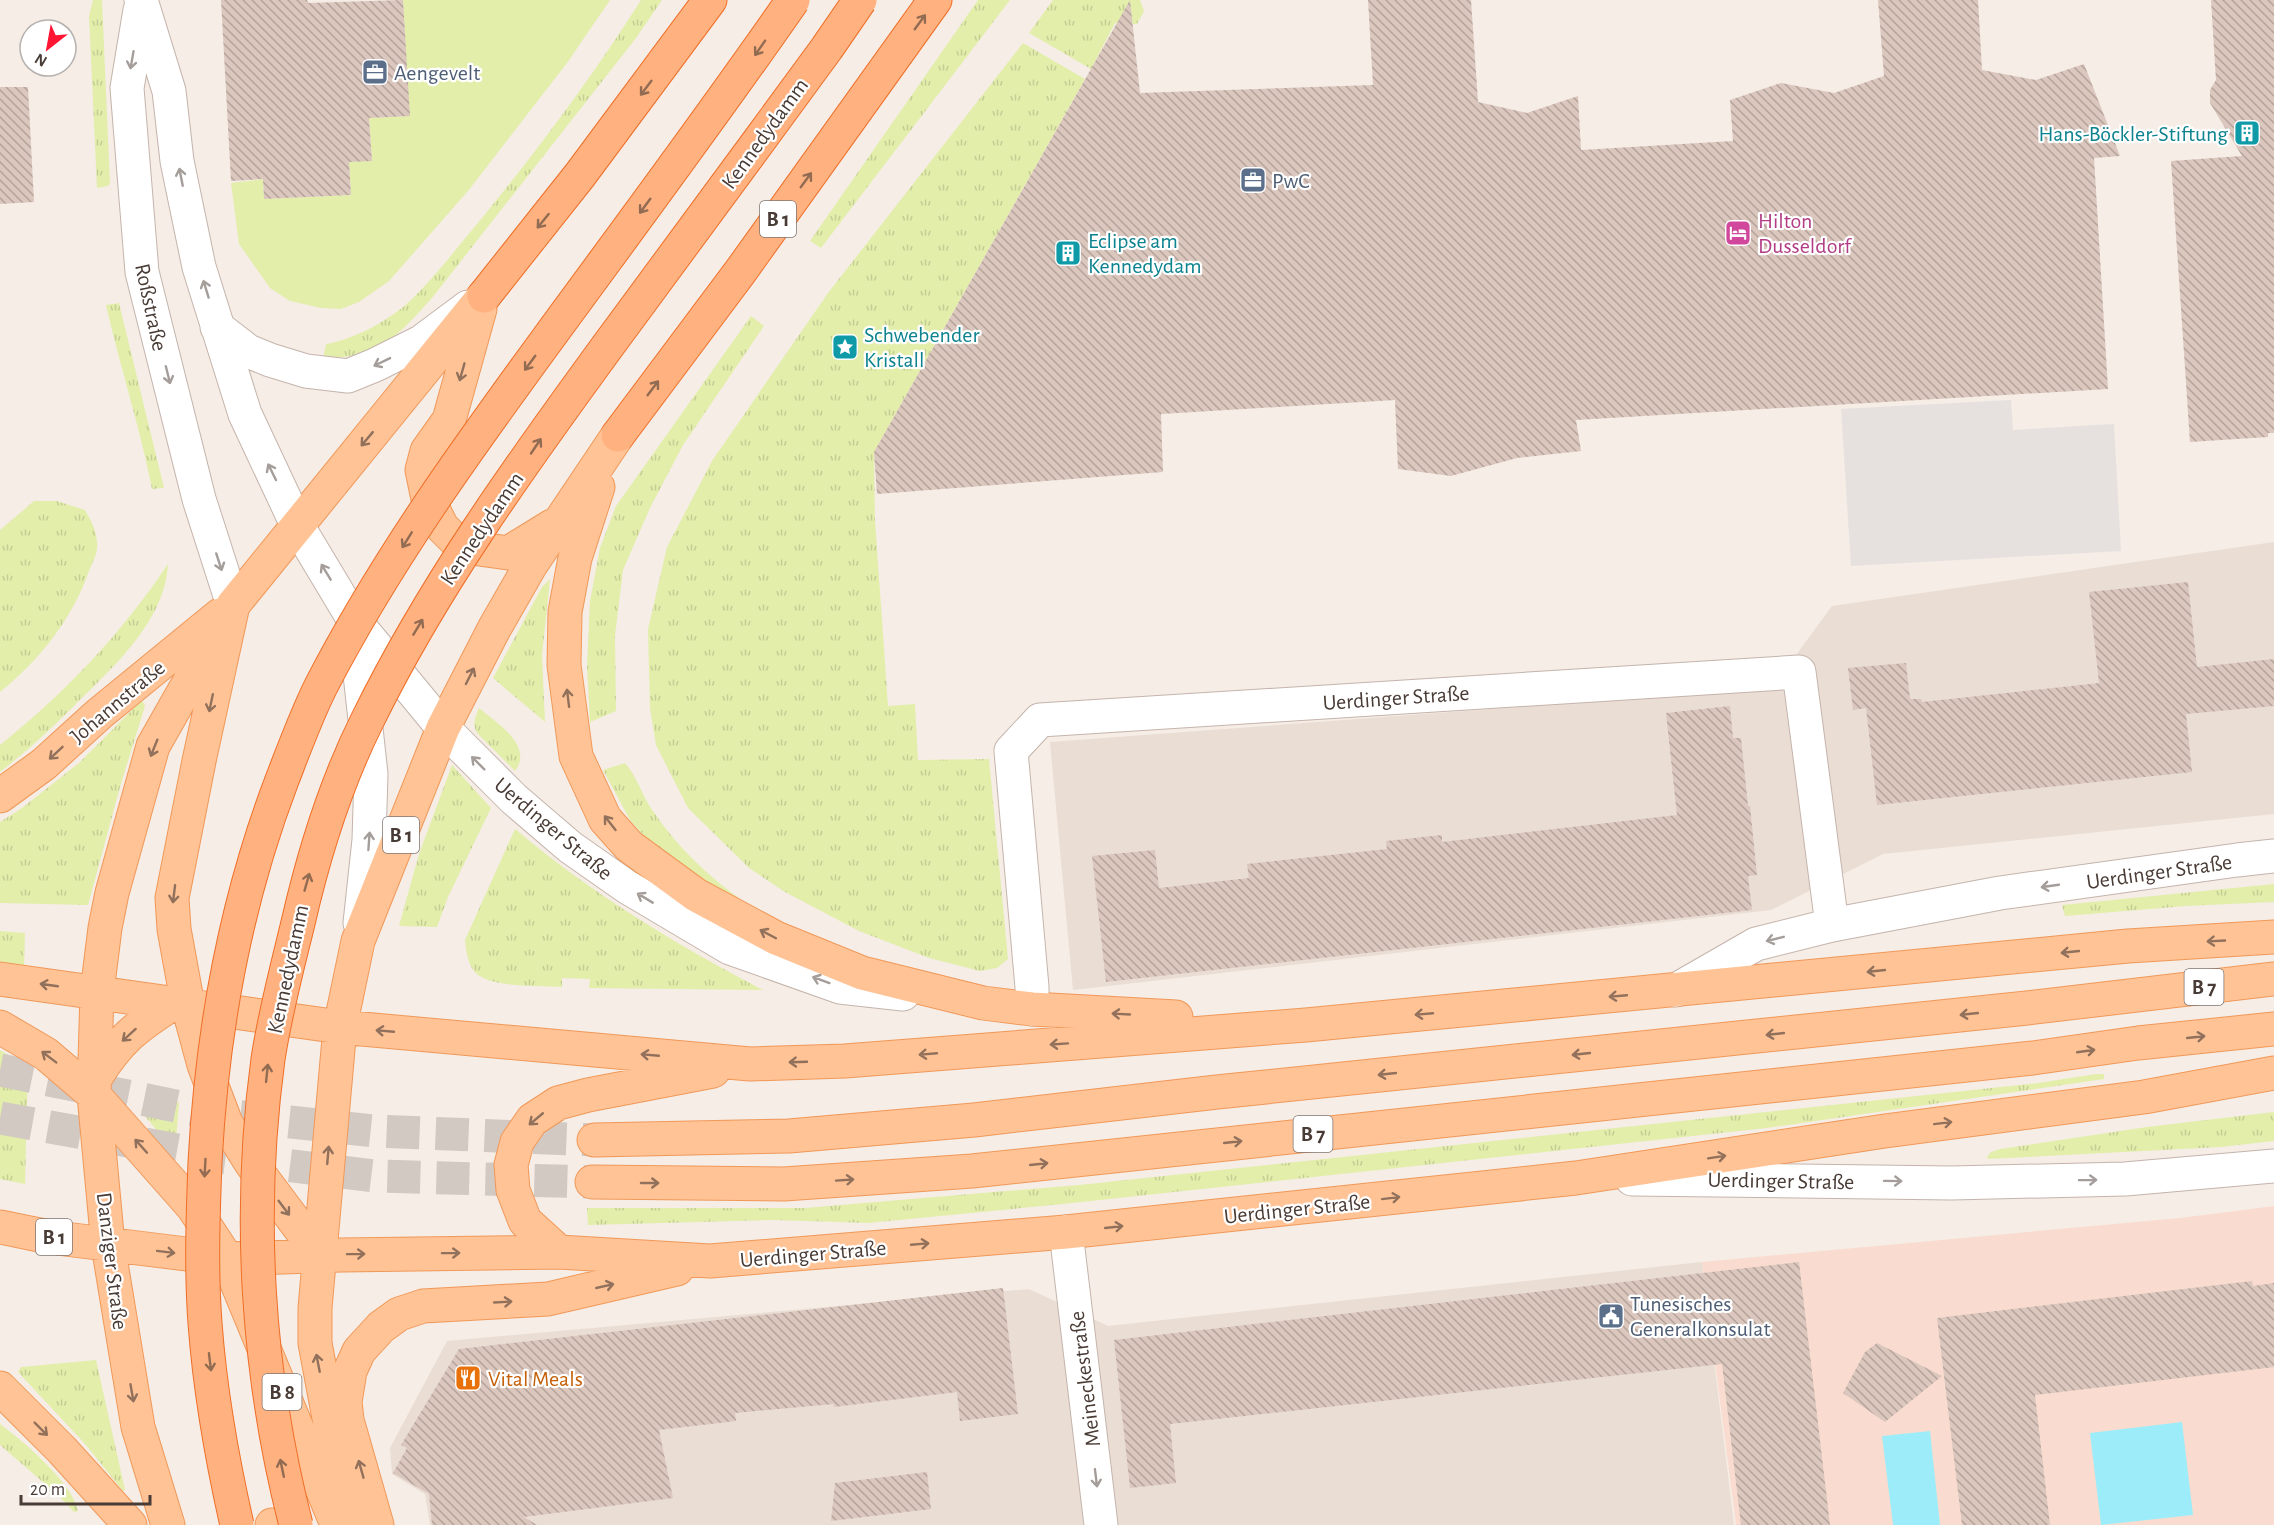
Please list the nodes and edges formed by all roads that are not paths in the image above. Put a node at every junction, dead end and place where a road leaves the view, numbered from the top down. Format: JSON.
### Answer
{"nodes":[{"id":1,"x":710,"y":0,"type":"edge"},
{"id":2,"x":794,"y":0,"type":"edge"},
{"id":3,"x":860,"y":0,"type":"edge"},
{"id":4,"x":935,"y":0,"type":"edge"},
{"id":5,"x":141,"y":1,"type":"edge"},
{"id":6,"x":484,"y":296,"type":"junction"},
{"id":7,"x":217,"y":327,"type":"junction"},
{"id":8,"x":618,"y":435,"type":"junction"},
{"id":9,"x":562,"y":519,"type":"junction"},
{"id":10,"x":297,"y":525,"type":"junction"},
{"id":11,"x":233,"y":605,"type":"junction"},
{"id":12,"x":354,"y":620,"type":"junction"},
{"id":13,"x":443,"y":728,"type":"junction"},
{"id":14,"x":0,"y":796,"type":"edge"},
{"id":15,"x":2274,"y":856,"type":"edge"},
{"id":16,"x":1832,"y":925,"type":"junction"},
{"id":17,"x":2274,"y":937,"type":"edge"},
{"id":18,"x":358,"y":941,"type":"junction"},
{"id":19,"x":0,"y":979,"type":"edge"},
{"id":20,"x":2274,"y":980,"type":"edge"},
{"id":21,"x":1676,"y":990,"type":"junction"},
{"id":22,"x":97,"y":992,"type":"junction"},
{"id":23,"x":982,"y":1003,"type":"junction"},
{"id":24,"x":180,"y":1005,"type":"junction"},
{"id":25,"x":1032,"y":1009,"type":"junction"},
{"id":26,"x":1306,"y":1025,"type":"junction"},
{"id":27,"x":0,"y":1027,"type":"edge"},
{"id":28,"x":340,"y":1027,"type":"junction"},
{"id":29,"x":2274,"y":1029,"type":"edge"},
{"id":30,"x":750,"y":1064,"type":"junction"},
{"id":31,"x":2274,"y":1073,"type":"edge"},
{"id":32,"x":95,"y":1086,"type":"junction"},
{"id":33,"x":594,"y":1140,"type":"tunnel mouth"},
{"id":34,"x":2274,"y":1166,"type":"edge"},
{"id":35,"x":1576,"y":1178,"type":"junction"},
{"id":36,"x":592,"y":1182,"type":"tunnel mouth"},
{"id":37,"x":0,"y":1227,"type":"edge"},
{"id":38,"x":1066,"y":1232,"type":"junction"},
{"id":39,"x":108,"y":1245,"type":"junction"},
{"id":40,"x":559,"y":1252,"type":"junction"},
{"id":41,"x":320,"y":1255,"type":"junction"},
{"id":42,"x":227,"y":1259,"type":"junction"},
{"id":43,"x":710,"y":1261,"type":"junction"},
{"id":44,"x":0,"y":1388,"type":"edge"},
{"id":45,"x":130,"y":1525,"type":"edge"},
{"id":46,"x":168,"y":1525,"type":"edge"},
{"id":47,"x":237,"y":1525,"type":"edge"},
{"id":48,"x":272,"y":1525,"type":"edge"},
{"id":49,"x":278,"y":1525,"type":"edge"},
{"id":50,"x":296,"y":1525,"type":"edge"},
{"id":51,"x":337,"y":1525,"type":"edge"},
{"id":52,"x":349,"y":1525,"type":"edge"},
{"id":53,"x":377,"y":1525,"type":"edge"},
{"id":54,"x":1101,"y":1525,"type":"edge"}],
"edges":[{"from":1,"to":6,"type":"highway","one_way":true},
{"from":2,"to":47,"type":"highway","one_way":true,"bridge":true},
{"from":50,"to":3,"type":"highway","name":"Kennedydamm","one_way":true,"bridge":true},
{"from":8,"to":4,"type":"highway","number":"B 1","one_way":true},
{"from":7,"to":5,"type":"street","name":"Roßstraße","one_way":true},
{"from":5,"to":11,"type":"street","name":"Roßstraße","one_way":true},
{"from":6,"to":7,"type":"street","one_way":true},
{"from":6,"to":9,"type":"main road","one_way":true},
{"from":6,"to":10,"type":"main road","one_way":true},
{"from":10,"to":7,"type":"street","name":"Roßstraße","one_way":true},
{"from":8,"to":9,"type":"main road","number":"B 1"},
{"from":23,"to":8,"type":"main road","one_way":true},
{"from":13,"to":9,"type":"main road","number":"B 1","one_way":true},
{"from":10,"to":11,"type":"main road"},
{"from":12,"to":10,"type":"street","name":"Roßstraße","one_way":true},
{"from":11,"to":14,"type":"main road","name":"Johannstraße","one_way":true},
{"from":11,"to":22,"type":"main road","one_way":true},
{"from":11,"to":24,"type":"main road","one_way":true},
{"from":12,"to":13,"type":"street","name":"Uerdinger Straße"},
{"from":18,"to":12,"type":"street","one_way":true},
{"from":13,"to":18,"type":"main road","number":"B 1"},
{"from":23,"to":13,"type":"street","name":"Uerdinger Straße","one_way":true},
{"from":15,"to":16,"type":"street","name":"Uerdinger Straße","one_way":true},
{"from":16,"to":21,"type":"street","name":"Uerdinger Straße","one_way":true},
{"from":16,"to":25,"type":"street","name":"Uerdinger Straße"},
{"from":17,"to":21,"type":"main road","one_way":true},
{"from":18,"to":28,"type":"main road","number":"B 1"},
{"from":22,"to":19,"type":"main road","one_way":true},
{"from":20,"to":33,"type":"main road","number":"B 7","one_way":true},
{"from":21,"to":26,"type":"main road","name":"Uerdinger Straße","one_way":true},
{"from":22,"to":24,"type":"main road"},
{"from":22,"to":32,"type":"main road","name":"Danziger Straße"},
{"from":23,"to":25,"type":"main road"},
{"from":24,"to":28,"type":"main road","name":"Uerdinger Straße"},
{"from":24,"to":32,"type":"main road","one_way":true},
{"from":24,"to":41,"type":"main road","one_way":true},
{"from":26,"to":25,"type":"main road","one_way":true},
{"from":26,"to":30,"type":"main road","name":"Uerdinger Straße","one_way":true},
{"from":32,"to":27,"type":"main road","number":"B 8","one_way":true},
{"from":30,"to":28,"type":"main road","name":"Uerdinger Straße","one_way":true},
{"from":41,"to":28,"type":"main road","number":"B 1","one_way":true},
{"from":36,"to":29,"type":"main road","number":"B 7","one_way":true},
{"from":30,"to":40,"type":"main road","one_way":true},
{"from":35,"to":31,"type":"main road","one_way":true},
{"from":32,"to":39,"type":"main road","name":"Danziger Straße"},
{"from":42,"to":32,"type":"main road","number":"B 8","one_way":true},
{"from":35,"to":34,"type":"street","name":"Uerdinger Straße","one_way":true},
{"from":38,"to":35,"type":"main road","name":"Uerdinger Straße","one_way":true},
{"from":37,"to":39,"type":"main road","number":"B 1"},
{"from":43,"to":38,"type":"main road","name":"Uerdinger Straße","one_way":true},
{"from":38,"to":54,"type":"street","name":"Meineckestraße","one_way":true},
{"from":39,"to":42,"type":"main road","number":"B 1","one_way":true},
{"from":39,"to":46,"type":"main road","name":"Danziger Straße","one_way":true},
{"from":41,"to":40,"type":"main road","name":"Uerdinger Straße","one_way":true},
{"from":40,"to":43,"type":"main road","name":"Uerdinger Straße"},
{"from":41,"to":42,"type":"main road","number":"B 1"},
{"from":52,"to":41,"type":"main road","one_way":true},
{"from":42,"to":51,"type":"main road","number":"B 8"},
{"from":53,"to":43,"type":"main road","one_way":true},
{"from":44,"to":45,"type":"main road","one_way":true},
{"from":48,"to":49,"type":"main road"}]}
